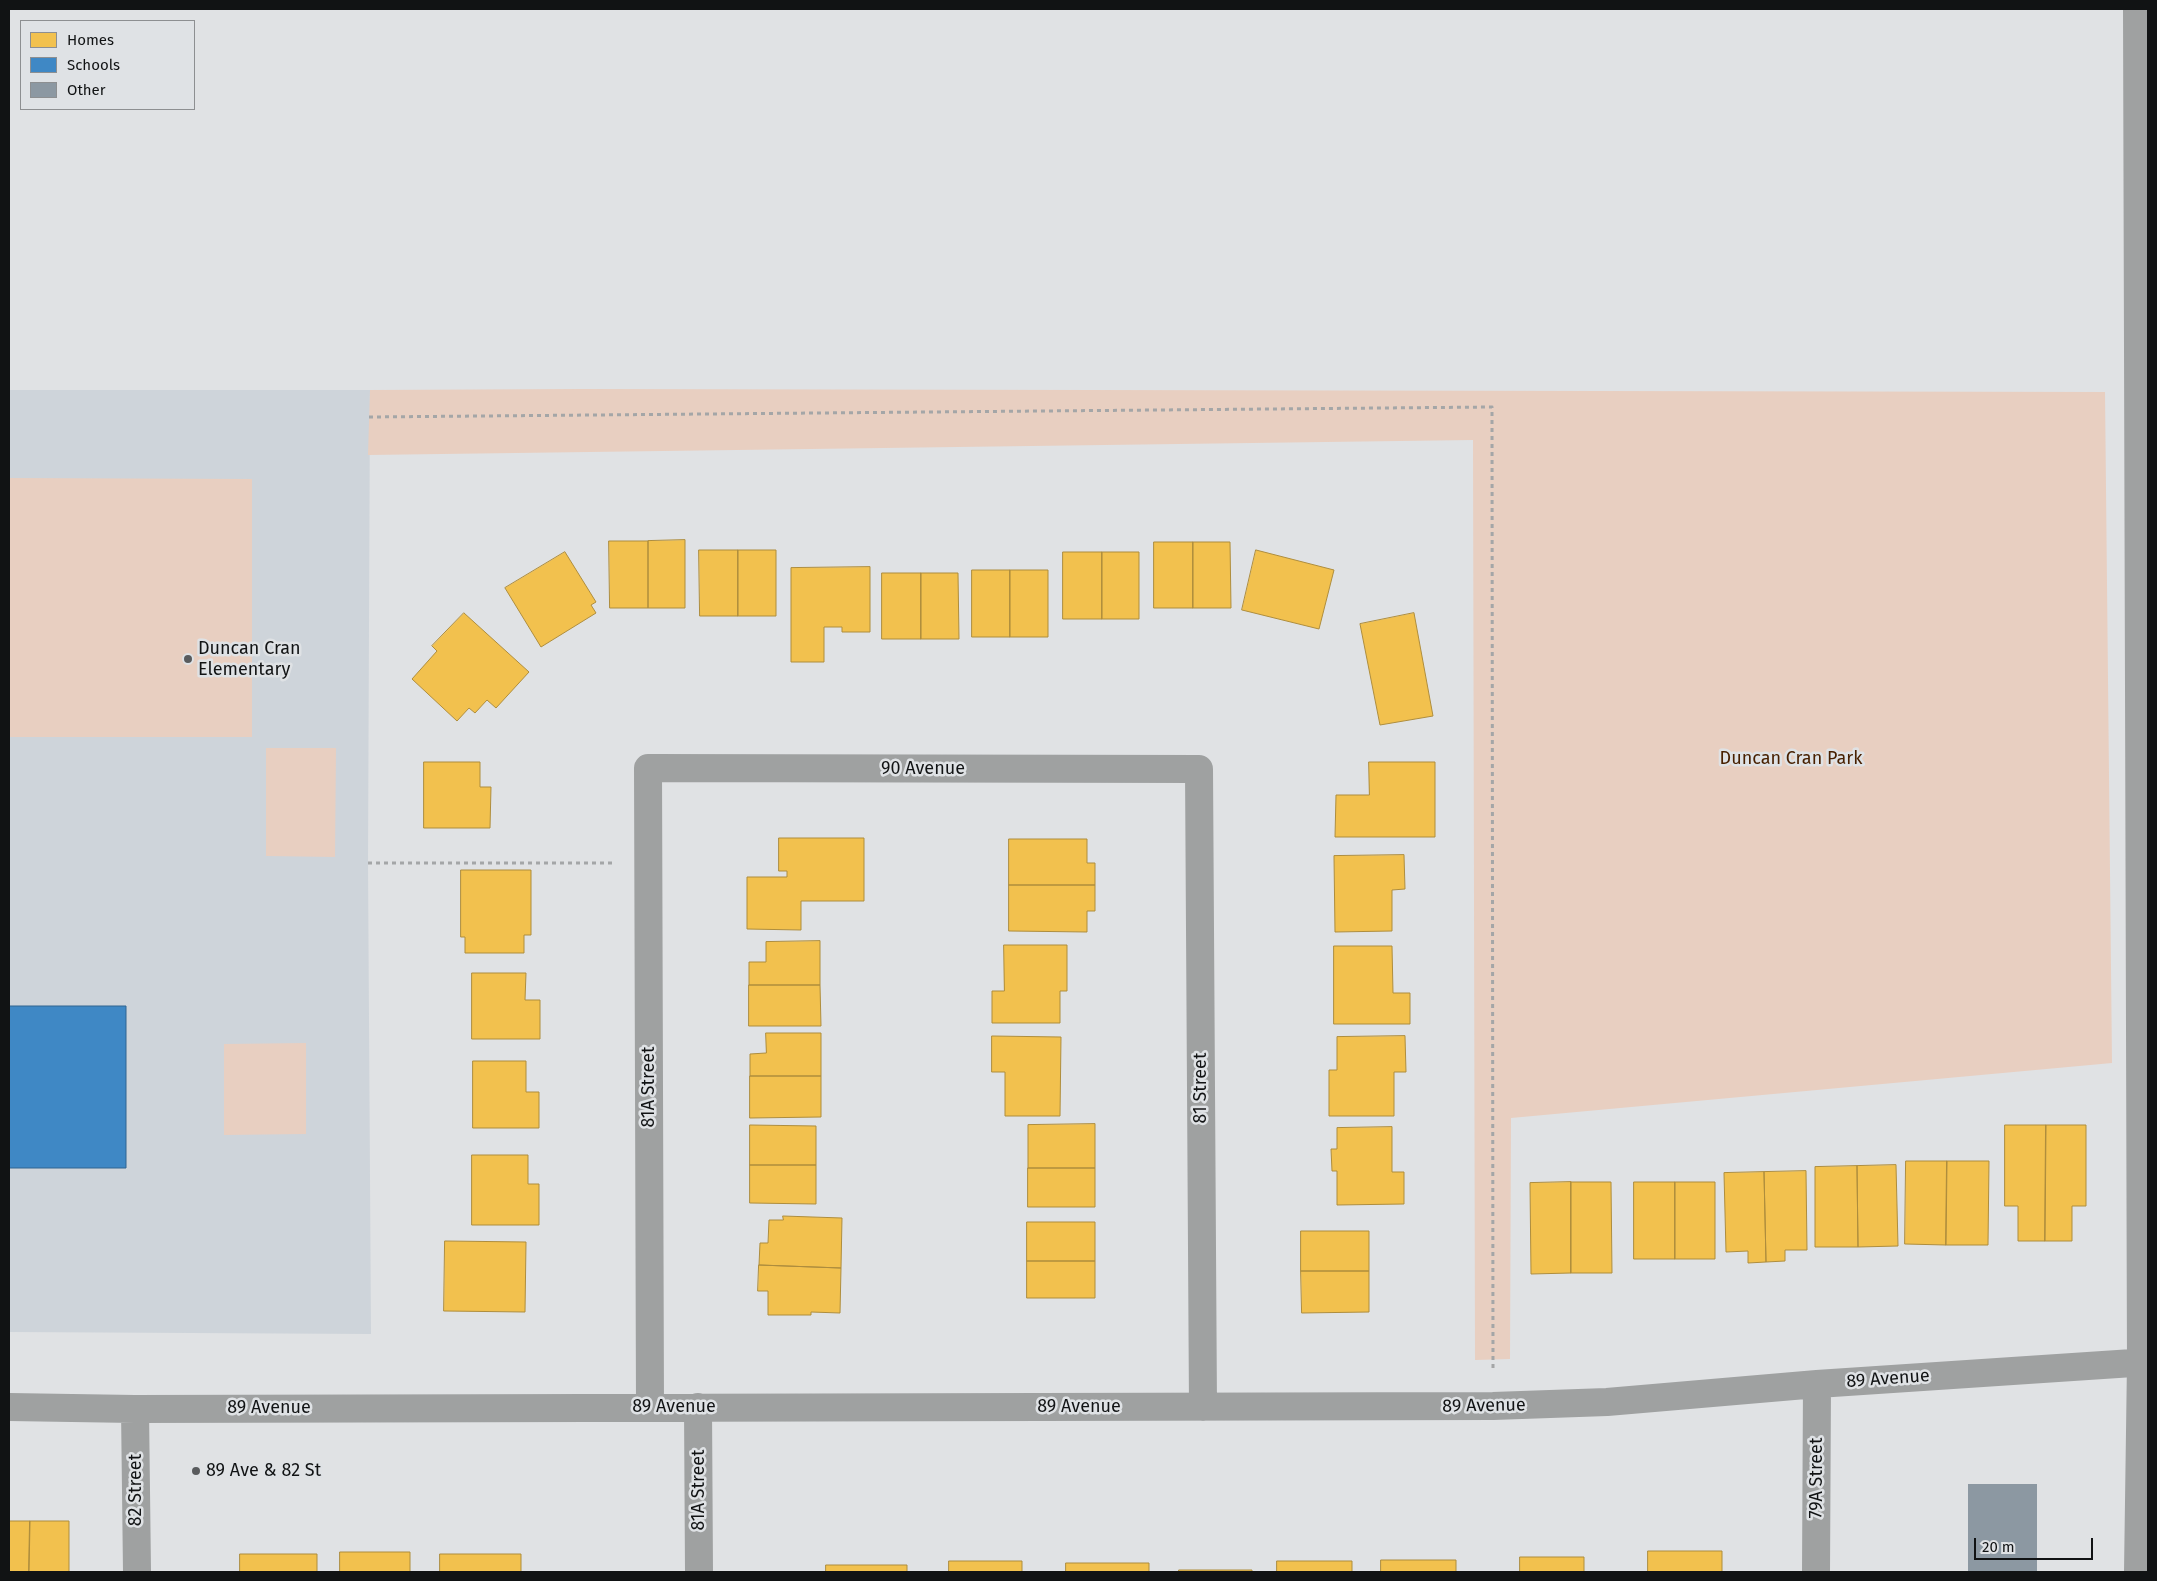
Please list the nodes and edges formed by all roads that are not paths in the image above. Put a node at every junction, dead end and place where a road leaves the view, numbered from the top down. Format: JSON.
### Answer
{"nodes":[{"id":1,"x":2137,"y":9,"type":"edge"},
{"id":2,"x":2142,"y":153,"type":"edge"},
{"id":3,"x":648,"y":768,"type":"joint"},
{"id":4,"x":1199,"y":769,"type":"joint"},
{"id":5,"x":2145,"y":1362,"type":"edge"},
{"id":6,"x":1817,"y":1384,"type":"junction"},
{"id":7,"x":9,"y":1407,"type":"edge"},
{"id":8,"x":650,"y":1407,"type":"junction"},
{"id":9,"x":698,"y":1407,"type":"junction"},
{"id":10,"x":1203,"y":1407,"type":"junction"},
{"id":11,"x":135,"y":1409,"type":"junction"},
{"id":12,"x":136,"y":1572,"type":"edge"},
{"id":13,"x":699,"y":1572,"type":"edge"},
{"id":14,"x":1816,"y":1572,"type":"edge"},
{"id":15,"x":2138,"y":1572,"type":"edge"}],
"edges":[{"from":1,"to":2,"type":"street"},
{"from":2,"to":5,"type":"street"},
{"from":3,"to":4,"type":"street","name":"90 Avenue"},
{"from":3,"to":8,"type":"street","name":"81A Street"},
{"from":4,"to":10,"type":"street","name":"81 Street"},
{"from":5,"to":6,"type":"street","name":"89 Avenue"},
{"from":5,"to":15,"type":"street"},
{"from":6,"to":10,"type":"street","name":"89 Avenue"},
{"from":6,"to":14,"type":"street","name":"79A Street"},
{"from":7,"to":11,"type":"street","name":"89 Avenue"},
{"from":8,"to":9,"type":"street","name":"89 Avenue"},
{"from":8,"to":11,"type":"street","name":"89 Avenue"},
{"from":9,"to":10,"type":"street","name":"89 Avenue"},
{"from":9,"to":13,"type":"street","name":"81A Street"},
{"from":11,"to":12,"type":"street","name":"82 Street"}]}
